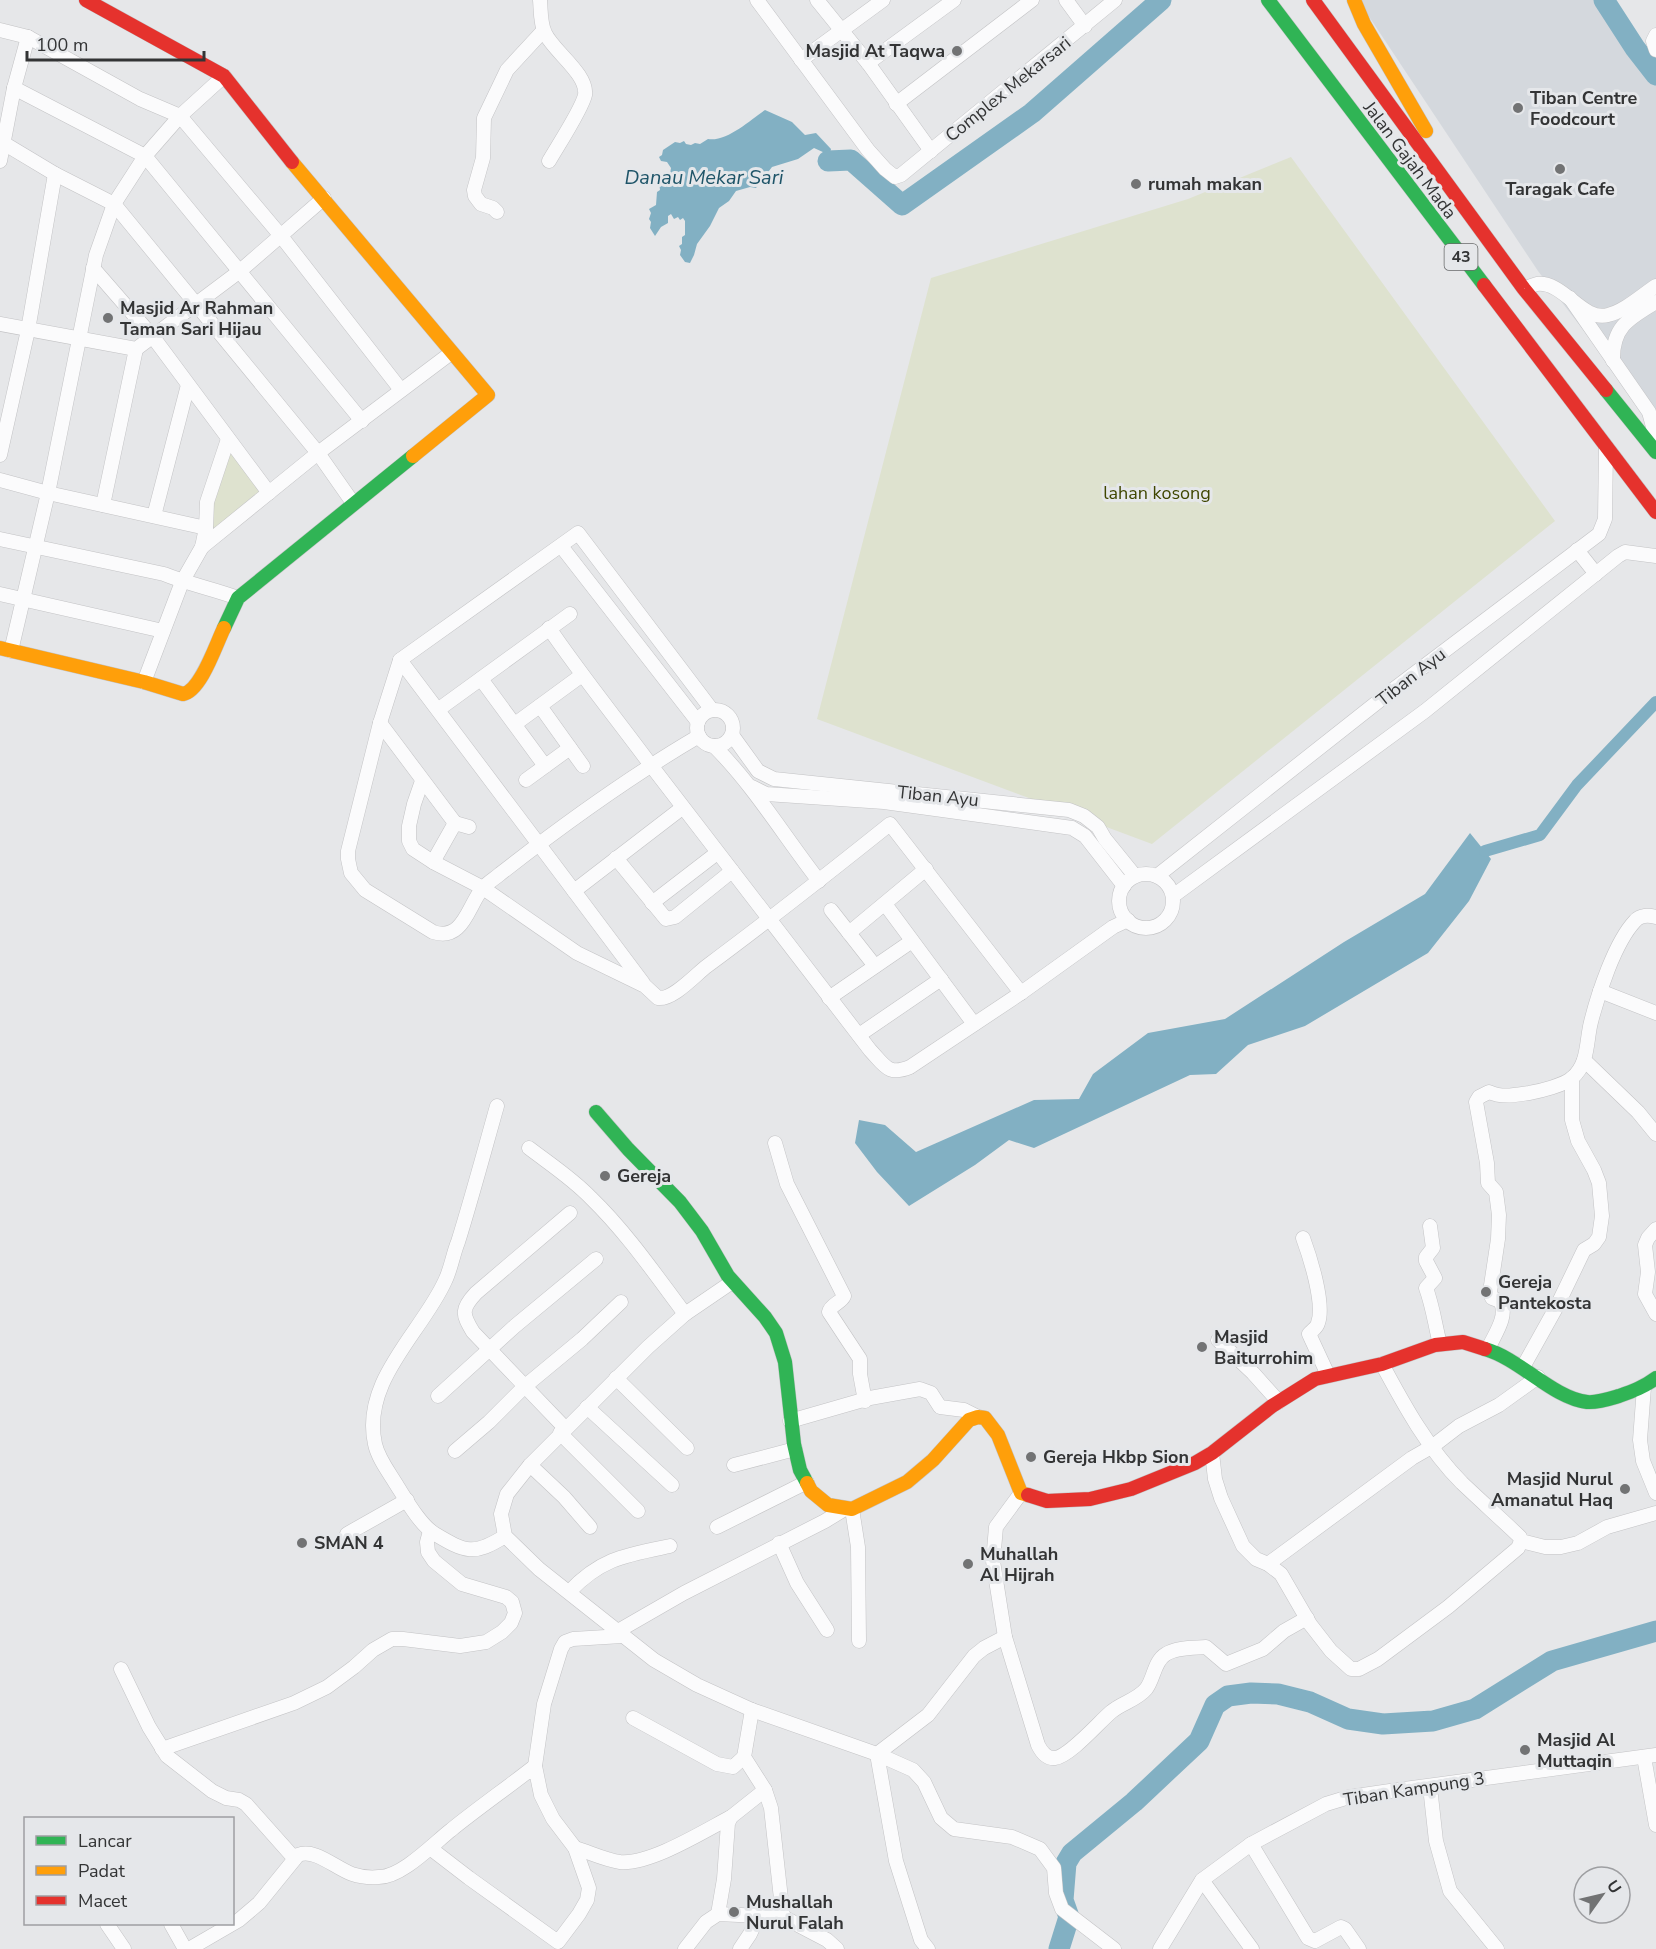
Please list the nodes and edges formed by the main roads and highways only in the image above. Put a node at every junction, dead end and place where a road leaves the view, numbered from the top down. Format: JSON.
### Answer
{"nodes":[{"id":1,"x":86,"y":0,"type":"edge"},
{"id":2,"x":1268,"y":0,"type":"edge"},
{"id":3,"x":1313,"y":0,"type":"edge"},
{"id":4,"x":1354,"y":0,"type":"edge"},
{"id":5,"x":1495,"y":250,"type":"junction"},
{"id":6,"x":1656,"y":452,"type":"edge"},
{"id":7,"x":1656,"y":512,"type":"edge"},
{"id":8,"x":6,"y":650,"type":"edge"},
{"id":9,"x":596,"y":1112,"type":"dead end"},
{"id":10,"x":1656,"y":1378,"type":"edge"}],
"edges":[{"from":1,"to":8,"type":"main road"},
{"from":2,"to":7,"type":"main road","name":"Jalan Gajah Mada","number":"43"},
{"from":3,"to":5,"type":"main road","name":"Jalan Gajah Mada","number":"43"},
{"from":4,"to":5,"type":"main road"},
{"from":5,"to":6,"type":"main road","name":"Jalan Gajah Mada","number":"43"},
{"from":9,"to":10,"type":"main road"}]}
